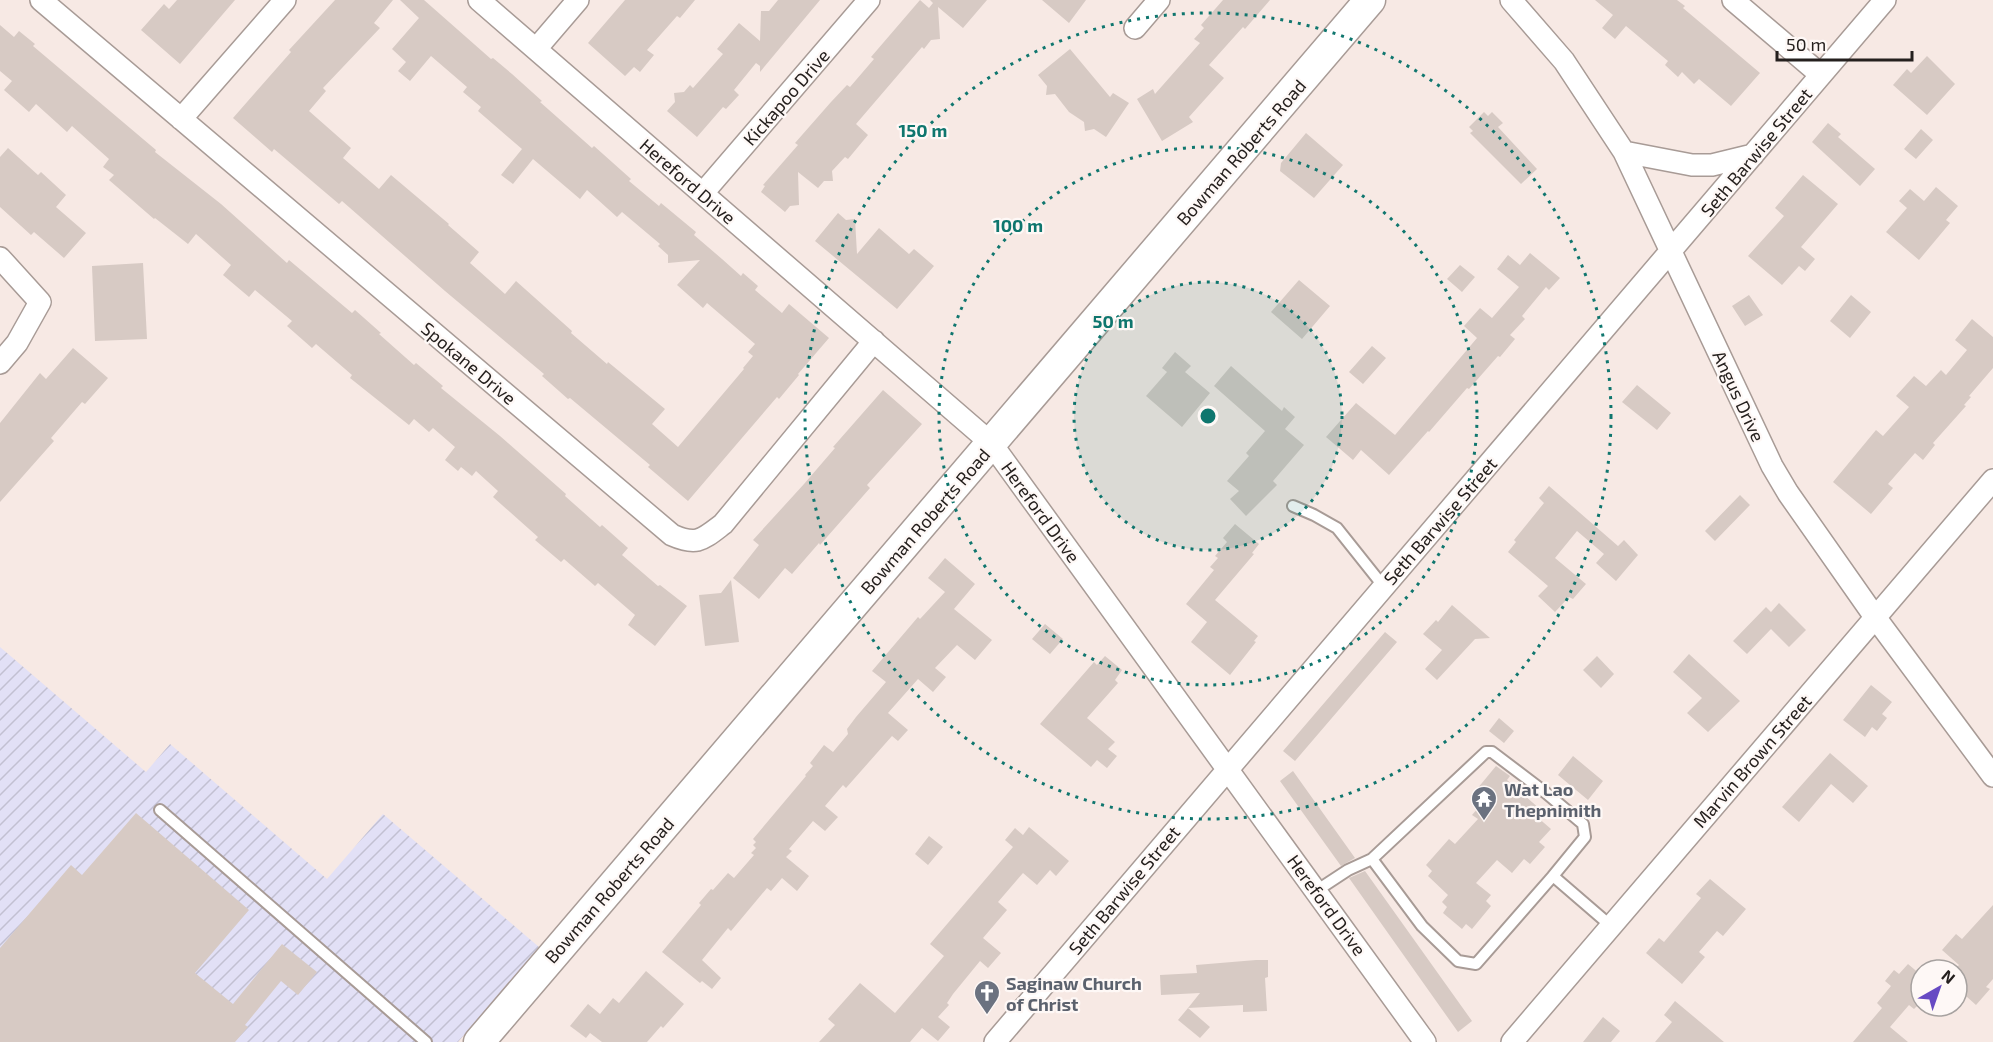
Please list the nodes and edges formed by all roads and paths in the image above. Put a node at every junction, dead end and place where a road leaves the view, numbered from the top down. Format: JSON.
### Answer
{"nodes":[{"id":1,"x":41,"y":0,"type":"edge"},
{"id":2,"x":285,"y":0,"type":"edge"},
{"id":3,"x":479,"y":0,"type":"edge"},
{"id":4,"x":578,"y":0,"type":"edge"},
{"id":5,"x":868,"y":0,"type":"edge"},
{"id":6,"x":1159,"y":0,"type":"edge"},
{"id":7,"x":1370,"y":0,"type":"edge"},
{"id":8,"x":1511,"y":0,"type":"edge"},
{"id":9,"x":1733,"y":0,"type":"edge"},
{"id":10,"x":1885,"y":0,"type":"edge"},
{"id":11,"x":1135,"y":28,"type":"dead end"},
{"id":12,"x":536,"y":49,"type":"junction"},
{"id":13,"x":1821,"y":75,"type":"junction"},
{"id":14,"x":181,"y":119,"type":"junction"},
{"id":15,"x":1624,"y":152,"type":"junction"},
{"id":16,"x":1753,"y":155,"type":"junction"},
{"id":17,"x":703,"y":193,"type":"junction"},
{"id":18,"x":1671,"y":251,"type":"junction"},
{"id":19,"x":0,"y":258,"type":"edge"},
{"id":20,"x":874,"y":341,"type":"junction"},
{"id":21,"x":0,"y":363,"type":"edge"},
{"id":22,"x":991,"y":443,"type":"junction"},
{"id":23,"x":1993,"y":480,"type":"edge"},
{"id":24,"x":1293,"y":506,"type":"dead end"},
{"id":25,"x":1384,"y":587,"type":"junction"},
{"id":26,"x":1875,"y":617,"type":"junction"},
{"id":27,"x":1228,"y":769,"type":"junction"},
{"id":28,"x":1993,"y":777,"type":"edge"},
{"id":29,"x":160,"y":810,"type":"dead end"},
{"id":30,"x":1372,"y":859,"type":"junction"},
{"id":31,"x":1553,"y":876,"type":"junction"},
{"id":32,"x":1316,"y":891,"type":"junction"},
{"id":33,"x":1611,"y":926,"type":"junction"},
{"id":34,"x":426,"y":1042,"type":"edge"},
{"id":35,"x":479,"y":1042,"type":"edge"},
{"id":36,"x":995,"y":1042,"type":"edge"},
{"id":37,"x":1425,"y":1042,"type":"edge"},
{"id":38,"x":1512,"y":1042,"type":"edge"}],
"edges":[{"from":1,"to":14,"type":"street","name":"Spokane Drive"},
{"from":2,"to":14,"type":"street"},
{"from":3,"to":12,"type":"street","name":"Hereford Drive"},
{"from":4,"to":12,"type":"street"},
{"from":5,"to":17,"type":"street","name":"Kickapoo Drive"},
{"from":6,"to":11,"type":"street"},
{"from":7,"to":22,"type":"street","name":"Bowman Roberts Road"},
{"from":8,"to":15,"type":"street","name":"Angus Drive"},
{"from":9,"to":13,"type":"street"},
{"from":10,"to":13,"type":"street","name":"Seth Barwise Street"},
{"from":12,"to":17,"type":"street","name":"Hereford Drive"},
{"from":13,"to":16,"type":"street","name":"Seth Barwise Street"},
{"from":14,"to":20,"type":"street","name":"Spokane Drive"},
{"from":15,"to":16,"type":"street"},
{"from":15,"to":18,"type":"street","name":"Angus Drive"},
{"from":16,"to":18,"type":"street","name":"Seth Barwise Street"},
{"from":17,"to":20,"type":"street","name":"Hereford Drive"},
{"from":18,"to":25,"type":"street","name":"Seth Barwise Street"},
{"from":18,"to":26,"type":"street","name":"Angus Drive"},
{"from":19,"to":21,"type":"street"},
{"from":20,"to":22,"type":"street","name":"Hereford Drive"},
{"from":22,"to":27,"type":"street","name":"Hereford Drive"},
{"from":22,"to":35,"type":"street","name":"Bowman Roberts Road"},
{"from":23,"to":26,"type":"street","name":"Marvin Brown Street"},
{"from":24,"to":25,"type":"lane"},
{"from":25,"to":27,"type":"street","name":"Seth Barwise Street"},
{"from":26,"to":28,"type":"street","name":"Angus Drive"},
{"from":26,"to":33,"type":"street","name":"Marvin Brown Street"},
{"from":27,"to":32,"type":"street","name":"Hereford Drive"},
{"from":27,"to":36,"type":"street","name":"Seth Barwise Street"},
{"from":29,"to":34,"type":"lane"},
{"from":30,"to":31,"type":"lane"},
{"from":30,"to":31,"type":"lane"},
{"from":30,"to":32,"type":"lane"},
{"from":31,"to":33,"type":"lane"},
{"from":32,"to":37,"type":"street","name":"Hereford Drive"},
{"from":33,"to":38,"type":"street","name":"Marvin Brown Street"}]}
